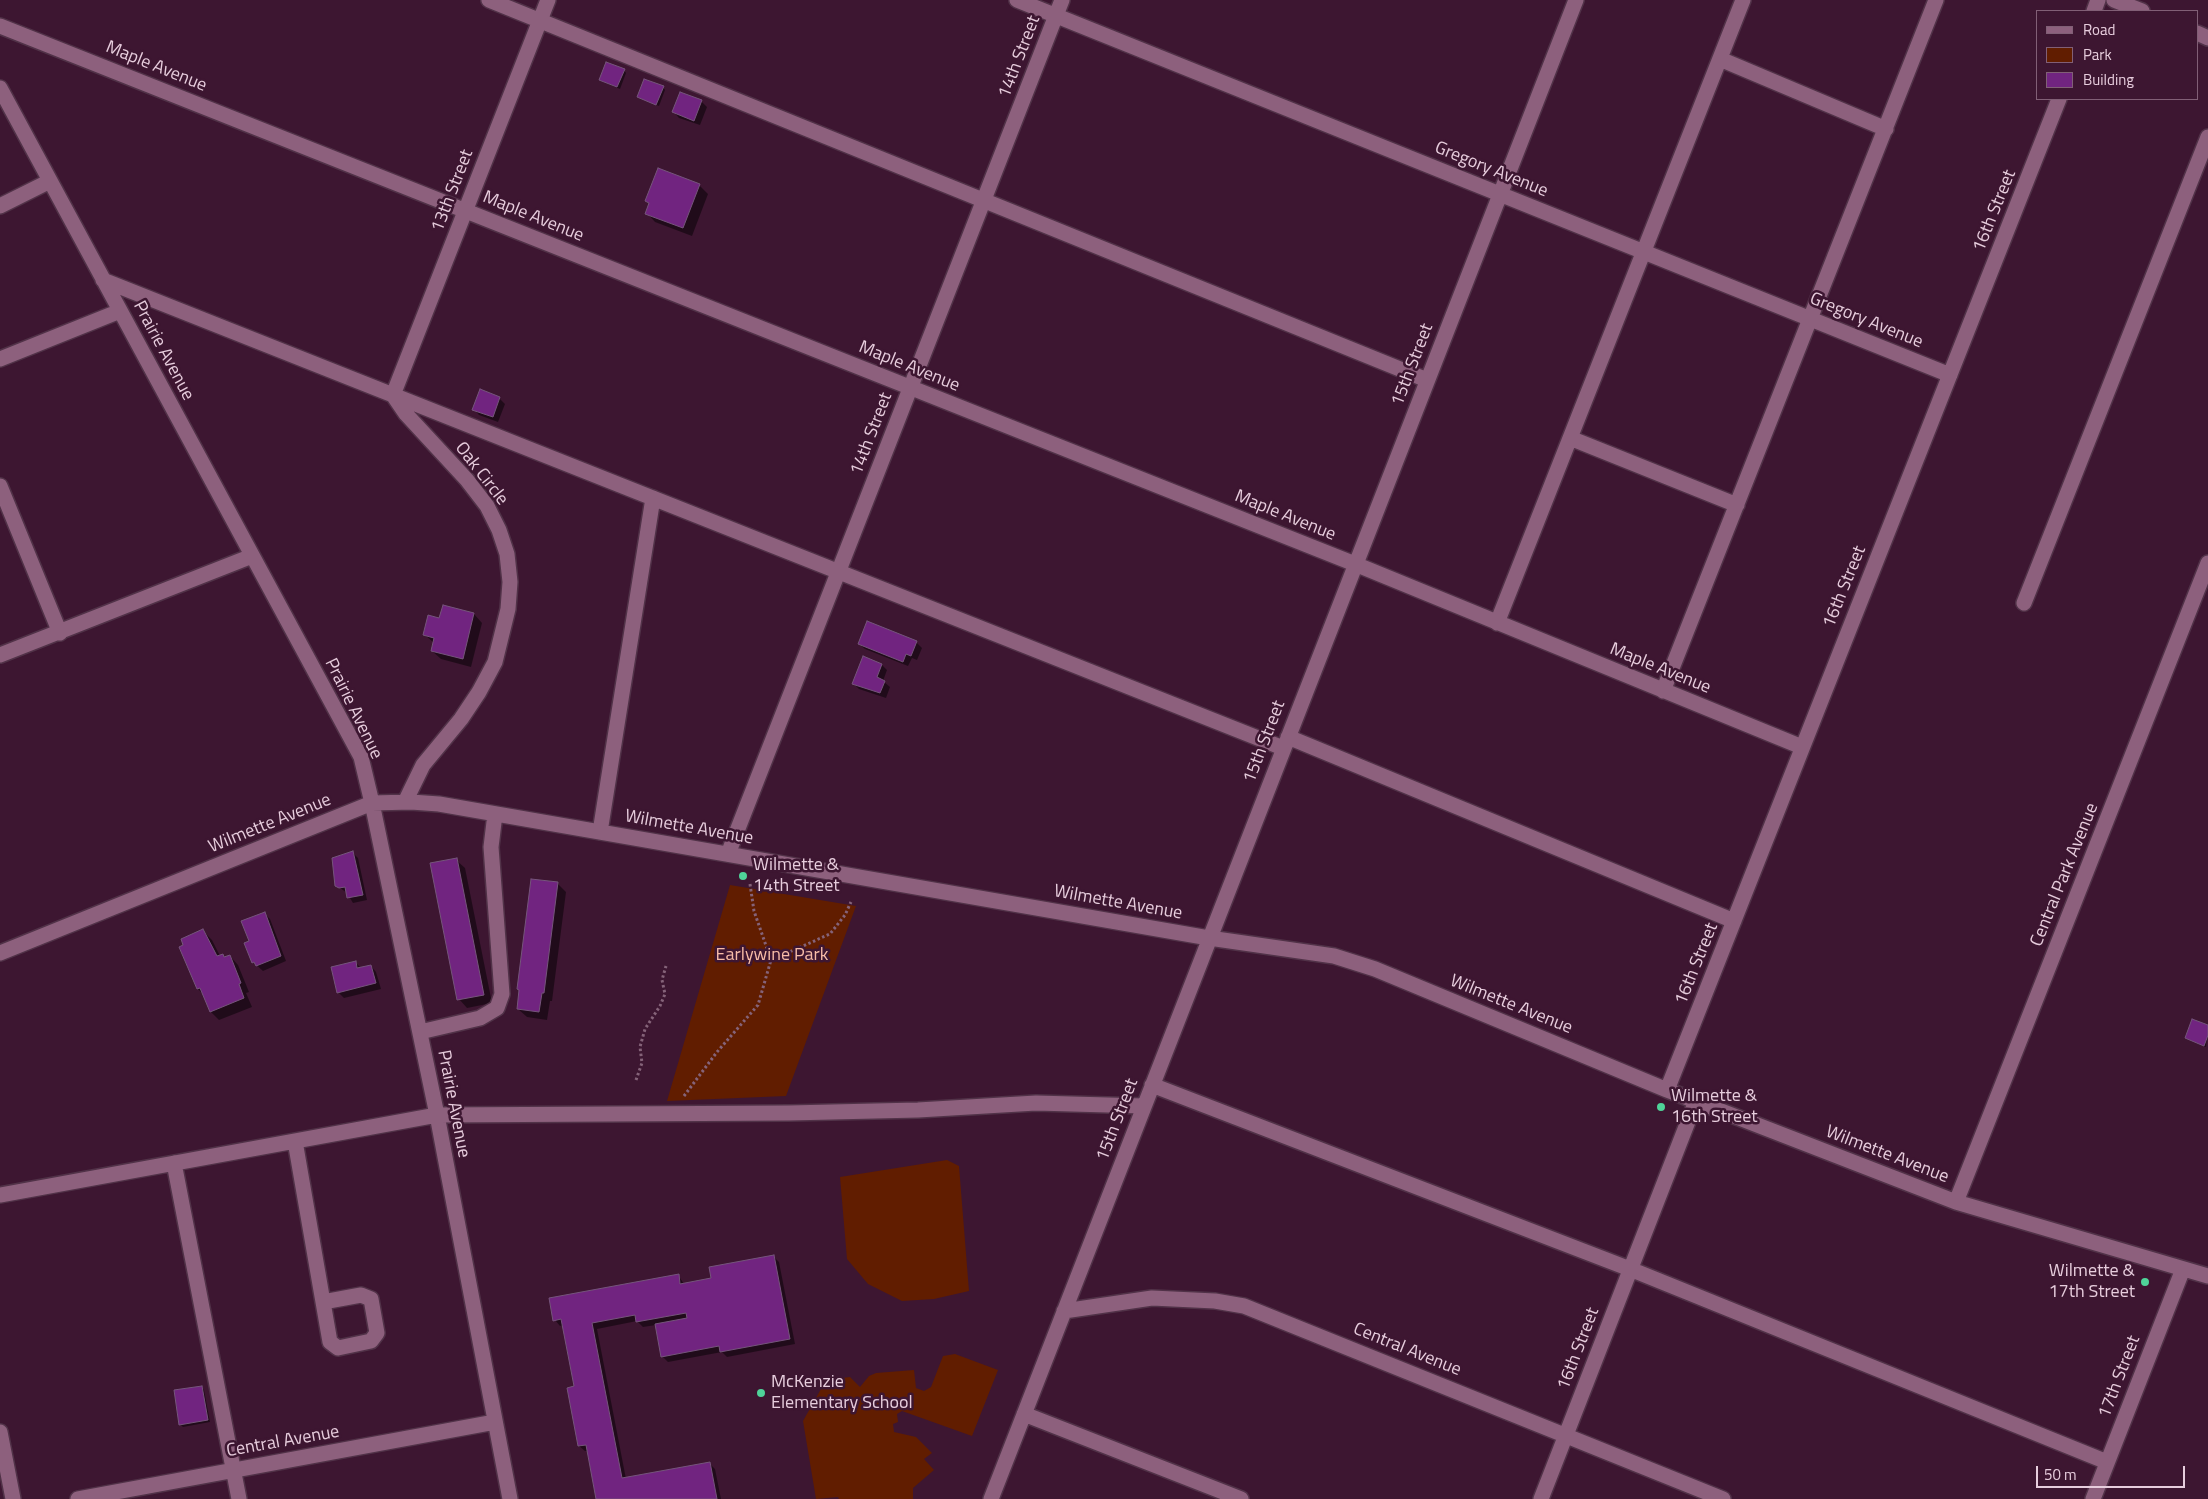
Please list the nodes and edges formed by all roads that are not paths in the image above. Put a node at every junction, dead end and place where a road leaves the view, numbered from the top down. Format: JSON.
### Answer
{"nodes":[{"id":1,"x":489,"y":0,"type":"edge"},
{"id":2,"x":548,"y":0,"type":"edge"},
{"id":3,"x":1017,"y":0,"type":"edge"},
{"id":4,"x":1062,"y":0,"type":"edge"},
{"id":5,"x":1576,"y":0,"type":"edge"},
{"id":6,"x":1743,"y":0,"type":"edge"},
{"id":7,"x":1936,"y":0,"type":"edge"},
{"id":8,"x":2114,"y":0,"type":"edge"},
{"id":9,"x":2139,"y":10,"type":"edge"},
{"id":10,"x":1056,"y":16,"type":"junction"},
{"id":11,"x":540,"y":20,"type":"junction"},
{"id":12,"x":0,"y":26,"type":"edge"},
{"id":13,"x":1720,"y":59,"type":"junction"},
{"id":14,"x":0,"y":88,"type":"edge"},
{"id":15,"x":2059,"y":100,"type":"edge"},
{"id":16,"x":1886,"y":129,"type":"junction"},
{"id":17,"x":2208,"y":137,"type":"edge"},
{"id":18,"x":50,"y":181,"type":"junction"},
{"id":19,"x":1500,"y":194,"type":"junction"},
{"id":20,"x":983,"y":202,"type":"junction"},
{"id":21,"x":0,"y":206,"type":"edge"},
{"id":22,"x":466,"y":210,"type":"junction"},
{"id":23,"x":1643,"y":252,"type":"junction"},
{"id":24,"x":102,"y":280,"type":"junction"},
{"id":25,"x":120,"y":311,"type":"junction"},
{"id":26,"x":1811,"y":319,"type":"junction"},
{"id":27,"x":0,"y":359,"type":"edge"},
{"id":28,"x":1950,"y":375,"type":"junction"},
{"id":29,"x":1427,"y":380,"type":"junction"},
{"id":30,"x":910,"y":388,"type":"junction"},
{"id":31,"x":393,"y":395,"type":"junction"},
{"id":32,"x":1570,"y":438,"type":"junction"},
{"id":33,"x":0,"y":486,"type":"edge"},
{"id":34,"x":654,"y":498,"type":"junction"},
{"id":35,"x":1737,"y":505,"type":"junction"},
{"id":36,"x":252,"y":556,"type":"junction"},
{"id":37,"x":2208,"y":562,"type":"edge"},
{"id":38,"x":1355,"y":564,"type":"junction"},
{"id":39,"x":838,"y":572,"type":"junction"},
{"id":40,"x":2024,"y":603,"type":"dead end"},
{"id":41,"x":1497,"y":622,"type":"junction"},
{"id":42,"x":60,"y":633,"type":"junction"},
{"id":43,"x":0,"y":655,"type":"edge"},
{"id":44,"x":1663,"y":691,"type":"junction"},
{"id":45,"x":1285,"y":743,"type":"junction"},
{"id":46,"x":1802,"y":748,"type":"junction"},
{"id":47,"x":405,"y":802,"type":"junction"},
{"id":48,"x":372,"y":803,"type":"junction"},
{"id":49,"x":495,"y":814,"type":"junction"},
{"id":50,"x":600,"y":832,"type":"junction"},
{"id":51,"x":728,"y":854,"type":"junction"},
{"id":52,"x":1734,"y":921,"type":"junction"},
{"id":53,"x":1209,"y":938,"type":"junction"},
{"id":54,"x":0,"y":953,"type":"edge"},
{"id":55,"x":420,"y":1032,"type":"junction"},
{"id":56,"x":1152,"y":1085,"type":"junction"},
{"id":57,"x":1667,"y":1090,"type":"junction"},
{"id":58,"x":1696,"y":1101,"type":"junction"},
{"id":59,"x":1144,"y":1106,"type":"junction"},
{"id":60,"x":437,"y":1115,"type":"junction"},
{"id":61,"x":295,"y":1141,"type":"junction"},
{"id":62,"x":174,"y":1163,"type":"junction"},
{"id":63,"x":0,"y":1195,"type":"edge"},
{"id":64,"x":1956,"y":1202,"type":"junction"},
{"id":65,"x":1630,"y":1269,"type":"junction"},
{"id":66,"x":2183,"y":1269,"type":"junction"},
{"id":67,"x":2208,"y":1276,"type":"edge"},
{"id":68,"x":323,"y":1302,"type":"dead end"},
{"id":69,"x":1064,"y":1311,"type":"junction"},
{"id":70,"x":1024,"y":1414,"type":"junction"},
{"id":71,"x":495,"y":1422,"type":"junction"},
{"id":72,"x":0,"y":1432,"type":"edge"},
{"id":73,"x":1566,"y":1435,"type":"junction"},
{"id":74,"x":2107,"y":1462,"type":"junction"},
{"id":75,"x":234,"y":1470,"type":"junction"},
{"id":76,"x":13,"y":1499,"type":"edge"},
{"id":77,"x":78,"y":1499,"type":"edge"},
{"id":78,"x":239,"y":1499,"type":"edge"},
{"id":79,"x":510,"y":1499,"type":"edge"},
{"id":80,"x":991,"y":1499,"type":"edge"},
{"id":81,"x":1241,"y":1499,"type":"edge"},
{"id":82,"x":1541,"y":1499,"type":"edge"},
{"id":83,"x":1723,"y":1499,"type":"edge"},
{"id":84,"x":2093,"y":1499,"type":"edge"}],
"edges":[{"from":1,"to":11,"type":"street"},
{"from":2,"to":11,"type":"street","name":"13th Street"},
{"from":3,"to":10,"type":"street","name":"Gregory Avenue"},
{"from":4,"to":10,"type":"street","name":"14th Street"},
{"from":5,"to":19,"type":"street","name":"15th Street"},
{"from":6,"to":13,"type":"street"},
{"from":7,"to":16,"type":"street"},
{"from":8,"to":9,"type":"street"},
{"from":10,"to":19,"type":"street","name":"Gregory Avenue"},
{"from":10,"to":20,"type":"street","name":"14th Street"},
{"from":11,"to":20,"type":"street"},
{"from":11,"to":22,"type":"street","name":"13th Street"},
{"from":12,"to":22,"type":"street","name":"Maple Avenue"},
{"from":13,"to":16,"type":"street"},
{"from":13,"to":23,"type":"street"},
{"from":14,"to":18,"type":"street","name":"Prairie Avenue"},
{"from":15,"to":28,"type":"street","name":"16th Street"},
{"from":16,"to":26,"type":"street"},
{"from":17,"to":40,"type":"street"},
{"from":18,"to":21,"type":"street"},
{"from":18,"to":24,"type":"street","name":"Prairie Avenue"},
{"from":19,"to":23,"type":"street","name":"Gregory Avenue"},
{"from":19,"to":29,"type":"street","name":"15th Street"},
{"from":20,"to":29,"type":"street"},
{"from":20,"to":30,"type":"street","name":"14th Street"},
{"from":22,"to":30,"type":"street","name":"Maple Avenue"},
{"from":22,"to":31,"type":"street","name":"13th Street"},
{"from":23,"to":26,"type":"street","name":"Gregory Avenue"},
{"from":23,"to":32,"type":"street"},
{"from":24,"to":25,"type":"street","name":"Prairie Avenue"},
{"from":24,"to":31,"type":"street"},
{"from":25,"to":27,"type":"street"},
{"from":25,"to":36,"type":"street","name":"Prairie Avenue"},
{"from":26,"to":28,"type":"street","name":"Gregory Avenue"},
{"from":26,"to":35,"type":"street"},
{"from":28,"to":46,"type":"street","name":"16th Street"},
{"from":29,"to":38,"type":"street","name":"15th Street"},
{"from":30,"to":38,"type":"street","name":"Maple Avenue"},
{"from":30,"to":39,"type":"street","name":"14th Street"},
{"from":31,"to":34,"type":"street"},
{"from":31,"to":47,"type":"street","name":"Oak Circle"},
{"from":32,"to":35,"type":"street"},
{"from":32,"to":41,"type":"street"},
{"from":33,"to":42,"type":"street"},
{"from":34,"to":39,"type":"street"},
{"from":34,"to":50,"type":"street"},
{"from":35,"to":44,"type":"street"},
{"from":36,"to":42,"type":"street"},
{"from":36,"to":48,"type":"street","name":"Prairie Avenue"},
{"from":37,"to":64,"type":"street","name":"Central Park Avenue"},
{"from":38,"to":41,"type":"street","name":"Maple Avenue"},
{"from":38,"to":45,"type":"street","name":"15th Street"},
{"from":39,"to":45,"type":"street"},
{"from":39,"to":51,"type":"street","name":"14th Street"},
{"from":41,"to":44,"type":"street","name":"Maple Avenue"},
{"from":42,"to":43,"type":"street"},
{"from":44,"to":46,"type":"street","name":"Maple Avenue"},
{"from":45,"to":52,"type":"street"},
{"from":45,"to":53,"type":"street","name":"15th Street"},
{"from":46,"to":52,"type":"street","name":"16th Street"},
{"from":47,"to":48,"type":"street","name":"Wilmette Avenue"},
{"from":47,"to":49,"type":"street","name":"Wilmette Avenue"},
{"from":48,"to":54,"type":"street","name":"Wilmette Avenue"},
{"from":48,"to":55,"type":"street","name":"Prairie Avenue"},
{"from":49,"to":50,"type":"street","name":"Wilmette Avenue"},
{"from":49,"to":55,"type":"street"},
{"from":50,"to":51,"type":"street","name":"Wilmette Avenue"},
{"from":51,"to":53,"type":"street","name":"Wilmette Avenue"},
{"from":52,"to":57,"type":"street","name":"16th Street"},
{"from":53,"to":56,"type":"street","name":"15th Street"},
{"from":53,"to":57,"type":"street","name":"Wilmette Avenue"},
{"from":55,"to":60,"type":"street","name":"Prairie Avenue"},
{"from":56,"to":59,"type":"street","name":"15th Street"},
{"from":56,"to":65,"type":"street"},
{"from":57,"to":58,"type":"street","name":"Wilmette Avenue"},
{"from":58,"to":64,"type":"street","name":"Wilmette Avenue"},
{"from":58,"to":65,"type":"street","name":"16th Street"},
{"from":59,"to":60,"type":"street"},
{"from":59,"to":69,"type":"street","name":"15th Street"},
{"from":60,"to":61,"type":"street"},
{"from":60,"to":71,"type":"street","name":"Prairie Avenue"},
{"from":61,"to":62,"type":"street"},
{"from":61,"to":68,"type":"street"},
{"from":62,"to":63,"type":"street"},
{"from":62,"to":75,"type":"street"},
{"from":64,"to":66,"type":"street","name":"Wilmette Avenue"},
{"from":65,"to":73,"type":"street","name":"16th Street"},
{"from":65,"to":74,"type":"street"},
{"from":66,"to":67,"type":"street","name":"Wilmette Avenue"},
{"from":66,"to":74,"type":"street","name":"17th Street"},
{"from":69,"to":70,"type":"street","name":"15th Street"},
{"from":69,"to":73,"type":"street","name":"Central Avenue"},
{"from":70,"to":80,"type":"street","name":"15th Street"},
{"from":70,"to":81,"type":"street"},
{"from":71,"to":75,"type":"street","name":"Central Avenue"},
{"from":71,"to":79,"type":"street","name":"Prairie Avenue"},
{"from":72,"to":76,"type":"street"},
{"from":73,"to":82,"type":"street","name":"16th Street"},
{"from":73,"to":83,"type":"street","name":"Central Avenue"},
{"from":74,"to":84,"type":"street","name":"17th Street"},
{"from":75,"to":77,"type":"street","name":"Central Avenue"},
{"from":75,"to":78,"type":"street"}]}
